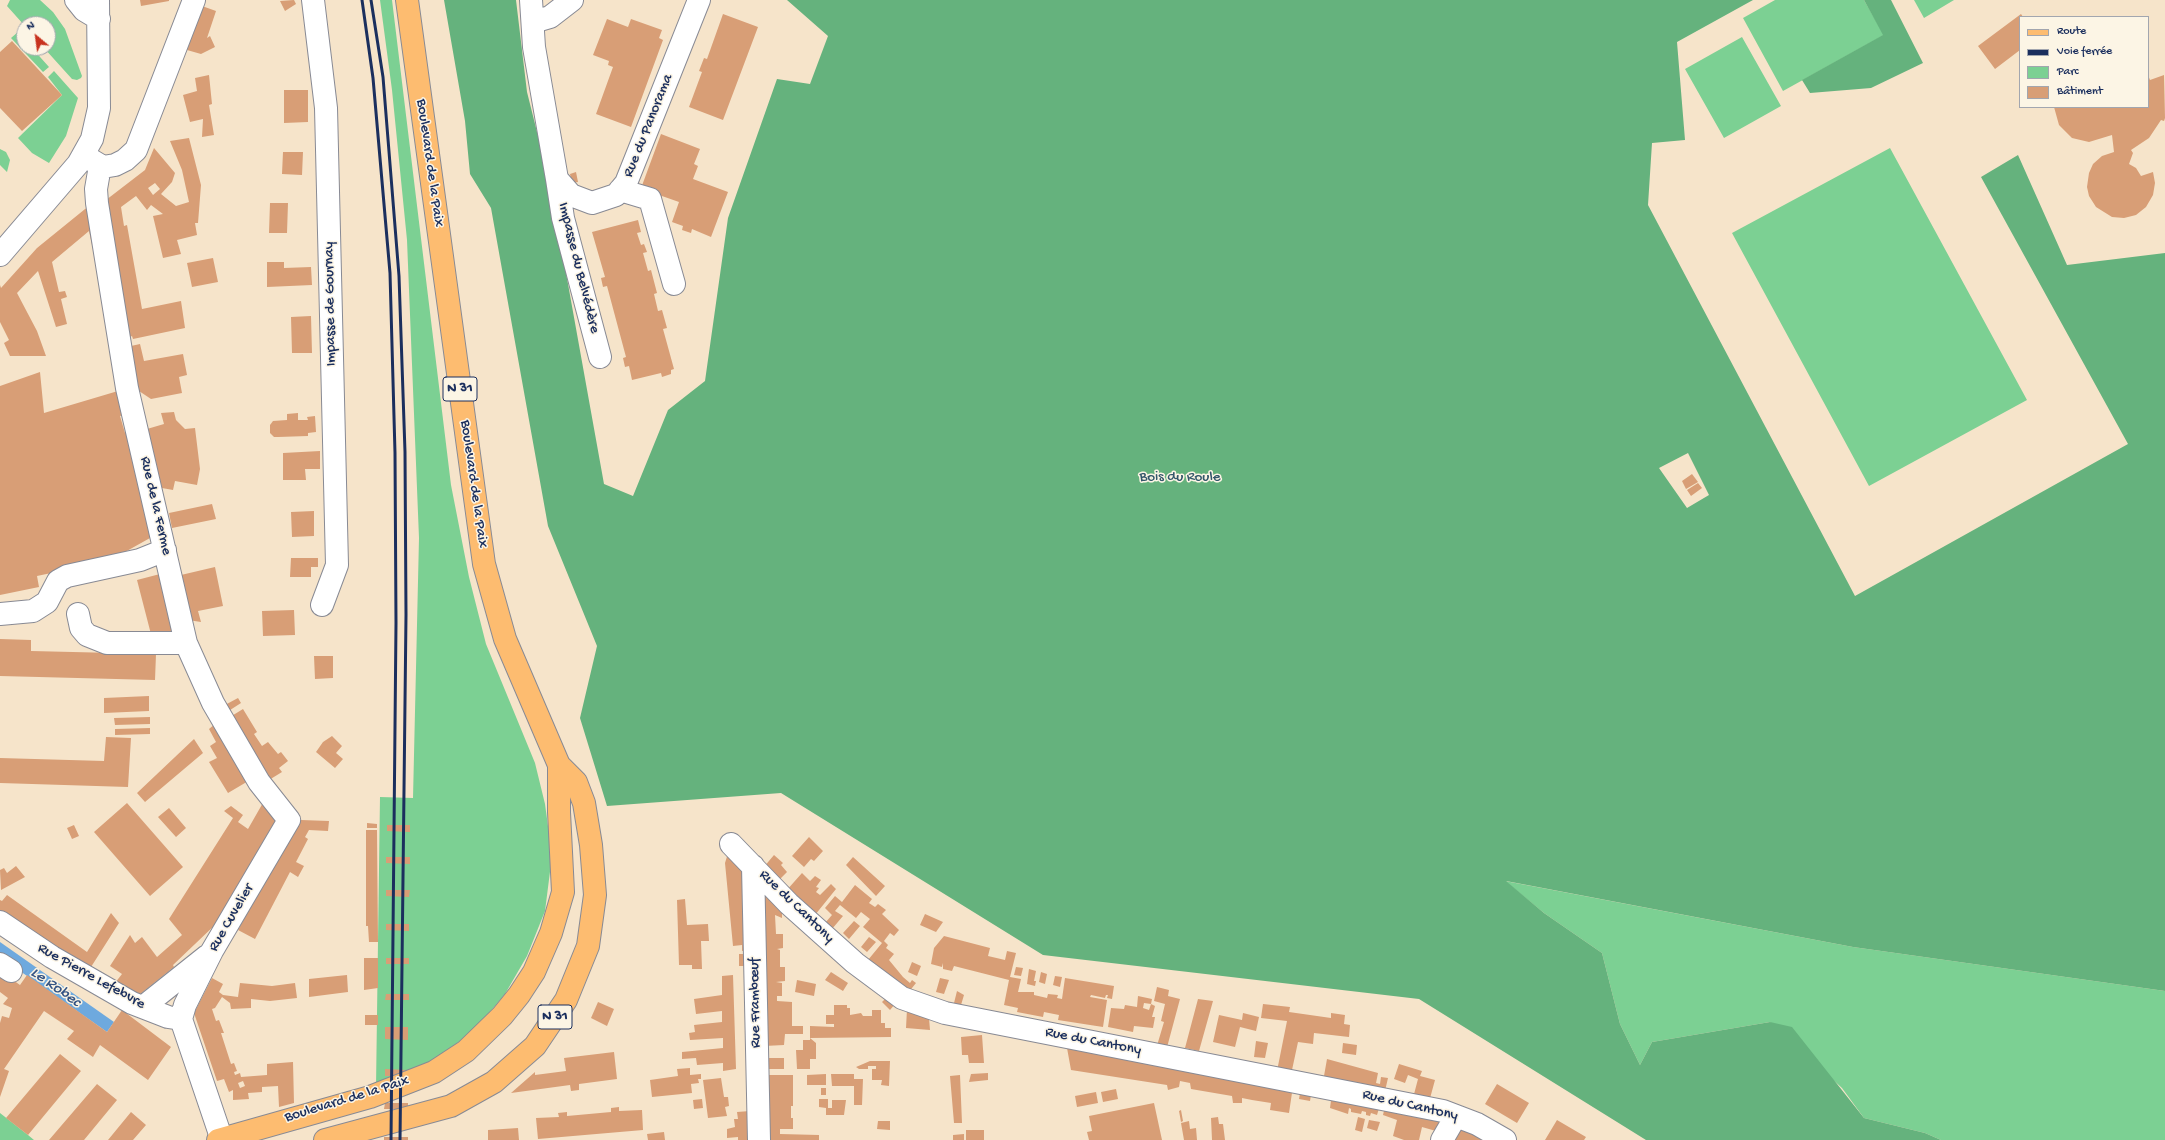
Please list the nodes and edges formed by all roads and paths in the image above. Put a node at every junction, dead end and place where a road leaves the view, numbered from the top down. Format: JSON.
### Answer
{"nodes":[{"id":1,"x":76,"y":0,"type":"edge"},
{"id":2,"x":182,"y":0,"type":"edge"},
{"id":3,"x":194,"y":0,"type":"edge"},
{"id":4,"x":313,"y":0,"type":"edge"},
{"id":5,"x":407,"y":0,"type":"edge"},
{"id":6,"x":531,"y":0,"type":"edge"},
{"id":7,"x":572,"y":0,"type":"edge"},
{"id":8,"x":698,"y":0,"type":"edge"},
{"id":9,"x":99,"y":10,"type":"edge"},
{"id":10,"x":186,"y":22,"type":"junction"},
{"id":11,"x":533,"y":22,"type":"junction"},
{"id":12,"x":92,"y":160,"type":"junction"},
{"id":13,"x":557,"y":179,"type":"junction"},
{"id":14,"x":620,"y":190,"type":"junction"},
{"id":15,"x":0,"y":255,"type":"edge"},
{"id":16,"x":674,"y":284,"type":"dead end"},
{"id":17,"x":600,"y":357,"type":"dead end"},
{"id":18,"x":165,"y":550,"type":"junction"},
{"id":19,"x":322,"y":605,"type":"dead end"},
{"id":20,"x":0,"y":614,"type":"edge"},
{"id":21,"x":78,"y":614,"type":"dead end"},
{"id":22,"x":186,"y":643,"type":"junction"},
{"id":23,"x":559,"y":765,"type":"junction"},
{"id":24,"x":289,"y":820,"type":"joint"},
{"id":25,"x":731,"y":844,"type":"dead end"},
{"id":26,"x":753,"y":866,"type":"junction"},
{"id":27,"x":0,"y":922,"type":"edge"},
{"id":28,"x":212,"y":952,"type":"junction"},
{"id":29,"x":143,"y":1007,"type":"junction"},
{"id":30,"x":181,"y":1019,"type":"junction"},
{"id":31,"x":1456,"y":1116,"type":"junction"},
{"id":32,"x":221,"y":1139,"type":"edge"},
{"id":33,"x":325,"y":1140,"type":"edge"},
{"id":34,"x":759,"y":1140,"type":"edge"},
{"id":35,"x":1442,"y":1140,"type":"edge"},
{"id":36,"x":1505,"y":1140,"type":"edge"}],
"edges":[{"from":1,"to":9,"type":"street"},
{"from":2,"to":10,"type":"street"},
{"from":3,"to":10,"type":"street"},
{"from":4,"to":19,"type":"street","name":"Impasse de Gournay"},
{"from":5,"to":23,"type":"main road","name":"Boulevard de la Paix","number":"N 31"},
{"from":6,"to":11,"type":"street"},
{"from":7,"to":11,"type":"street"},
{"from":8,"to":14,"type":"street","name":"Rue du Panorama"},
{"from":9,"to":12,"type":"street"},
{"from":10,"to":12,"type":"street"},
{"from":11,"to":13,"type":"street"},
{"from":12,"to":15,"type":"street"},
{"from":12,"to":18,"type":"street","name":"Rue de la Ferme"},
{"from":13,"to":14,"type":"street","name":"Rue du Panorama"},
{"from":13,"to":17,"type":"street","name":"Impasse du Belvédère"},
{"from":14,"to":16,"type":"street"},
{"from":18,"to":20,"type":"street"},
{"from":18,"to":22,"type":"street","name":"Rue de la Ferme"},
{"from":21,"to":22,"type":"street"},
{"from":22,"to":24,"type":"street","name":"Rue de la Ferme"},
{"from":23,"to":32,"type":"main road","name":"Boulevard de la Paix","number":"N 31"},
{"from":23,"to":33,"type":"main road","name":"Boulevard de la Paix","number":"N 31"},
{"from":24,"to":28,"type":"street","name":"Rue Cuvelier"},
{"from":25,"to":26,"type":"street","name":"Rue du Cantony"},
{"from":26,"to":31,"type":"street","name":"Rue du Cantony"},
{"from":26,"to":34,"type":"street","name":"Rue Frambœuf"},
{"from":27,"to":29,"type":"street","name":"Rue Pierre Lefebvre"},
{"from":28,"to":29,"type":"street"},
{"from":28,"to":30,"type":"street","name":"Rue Cuvelier"},
{"from":29,"to":30,"type":"street","name":"Rue Pierre Lefebvre"},
{"from":30,"to":32,"type":"street"},
{"from":31,"to":35,"type":"street"},
{"from":31,"to":36,"type":"street","name":"Rue du Cantony"}]}
